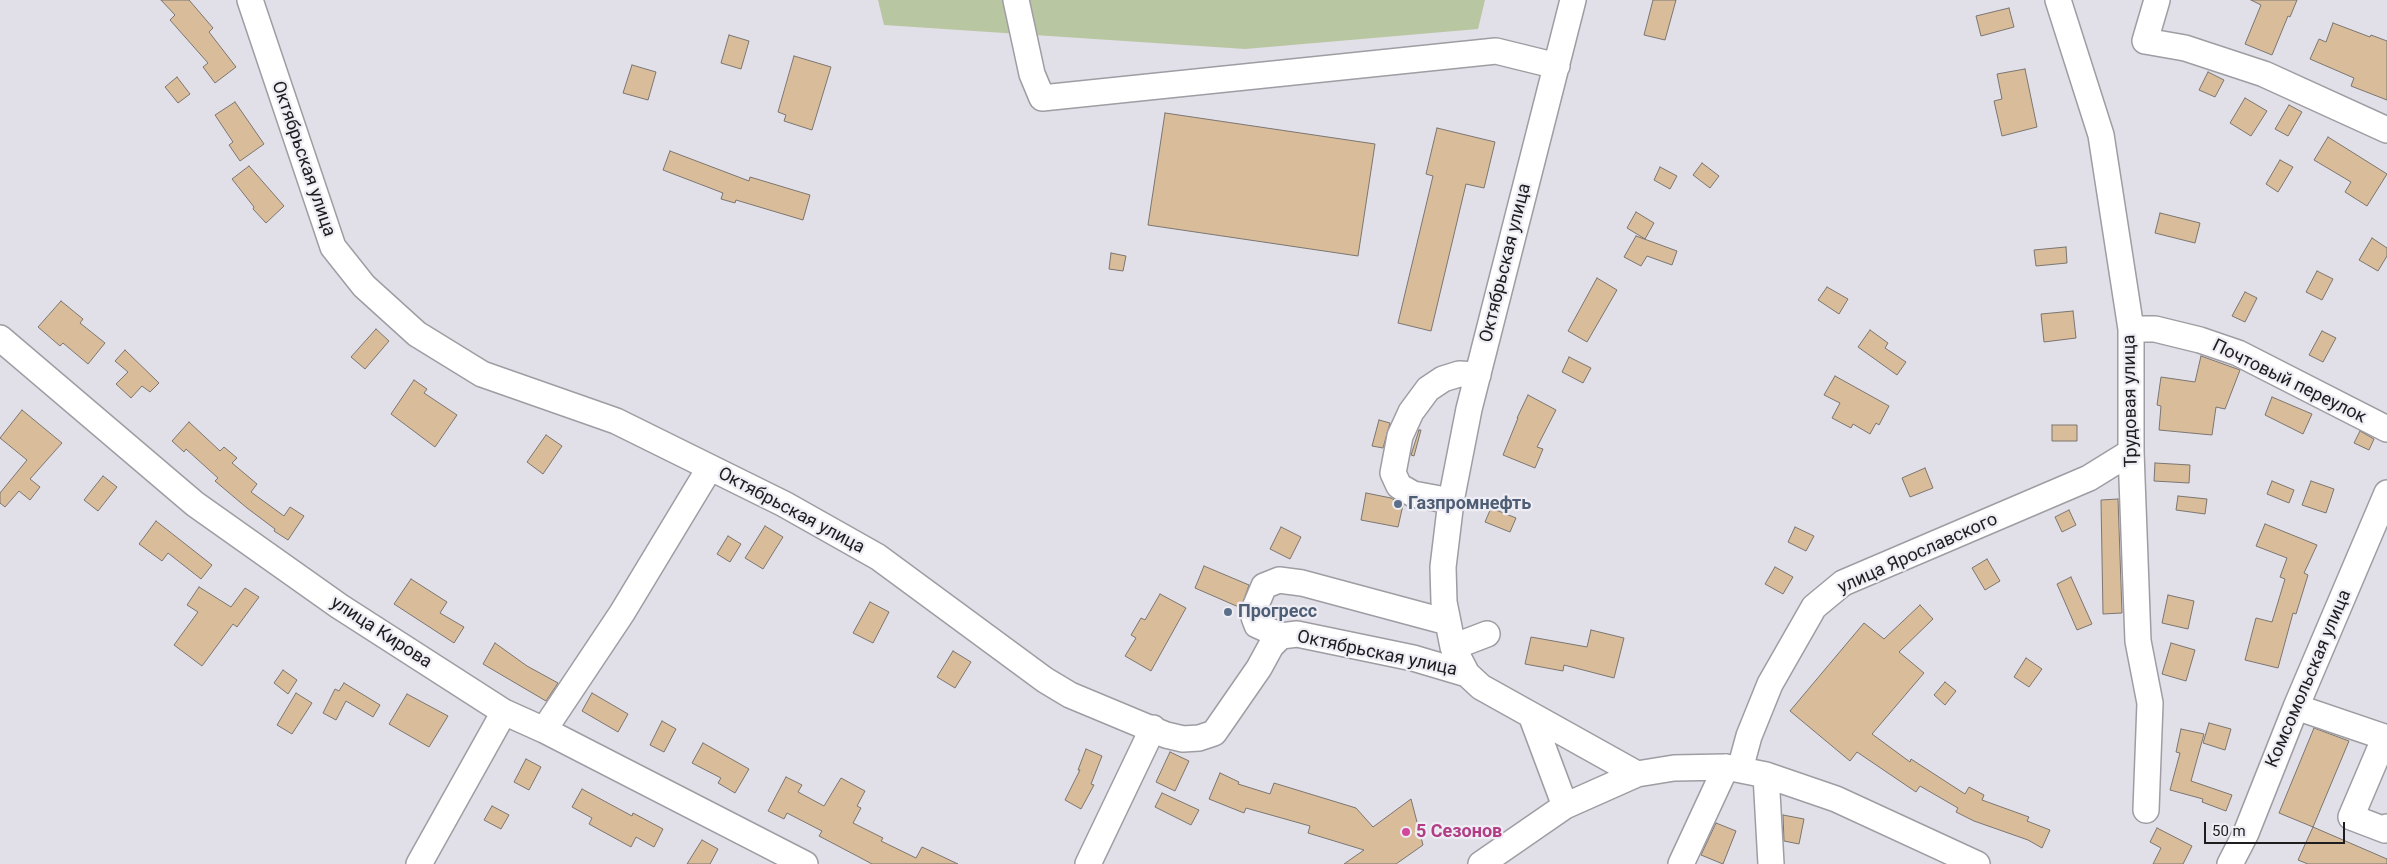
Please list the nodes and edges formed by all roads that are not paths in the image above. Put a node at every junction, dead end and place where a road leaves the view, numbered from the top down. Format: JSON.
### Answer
{"nodes":[{"id":1,"x":250,"y":0,"type":"edge"},
{"id":2,"x":1016,"y":0,"type":"edge"},
{"id":3,"x":1573,"y":0,"type":"edge"},
{"id":4,"x":2058,"y":0,"type":"edge"},
{"id":5,"x":2157,"y":0,"type":"edge"},
{"id":6,"x":1557,"y":66,"type":"junction"},
{"id":7,"x":2387,"y":130,"type":"edge"},
{"id":8,"x":2130,"y":329,"type":"junction"},
{"id":9,"x":0,"y":338,"type":"edge"},
{"id":10,"x":1478,"y":375,"type":"junction"},
{"id":11,"x":2387,"y":429,"type":"edge"},
{"id":12,"x":2131,"y":452,"type":"junction"},
{"id":13,"x":709,"y":468,"type":"junction"},
{"id":14,"x":2387,"y":493,"type":"edge"},
{"id":15,"x":1451,"y":501,"type":"junction"},
{"id":16,"x":1447,"y":622,"type":"junction"},
{"id":17,"x":1487,"y":634,"type":"dead end"},
{"id":18,"x":1281,"y":636,"type":"junction"},
{"id":19,"x":1453,"y":647,"type":"junction"},
{"id":20,"x":1467,"y":674,"type":"junction"},
{"id":21,"x":2296,"y":707,"type":"junction"},
{"id":22,"x":504,"y":712,"type":"junction"},
{"id":23,"x":1531,"y":715,"type":"junction"},
{"id":24,"x":1153,"y":728,"type":"junction"},
{"id":25,"x":544,"y":730,"type":"junction"},
{"id":26,"x":2386,"y":738,"type":"edge"},
{"id":27,"x":1733,"y":768,"type":"junction"},
{"id":28,"x":1637,"y":774,"type":"junction"},
{"id":29,"x":1766,"y":775,"type":"junction"},
{"id":30,"x":1565,"y":806,"type":"junction"},
{"id":31,"x":2146,"y":810,"type":"dead end"},
{"id":32,"x":2387,"y":827,"type":"edge"},
{"id":33,"x":419,"y":864,"type":"edge"},
{"id":34,"x":805,"y":864,"type":"edge"},
{"id":35,"x":1088,"y":864,"type":"edge"},
{"id":36,"x":1481,"y":864,"type":"edge"},
{"id":37,"x":1681,"y":864,"type":"edge"},
{"id":38,"x":1771,"y":864,"type":"edge"},
{"id":39,"x":1977,"y":864,"type":"edge"},
{"id":40,"x":2230,"y":864,"type":"edge"}],
"edges":[{"from":1,"to":13,"type":"street","name":"Октябрьская улица"},
{"from":2,"to":6,"type":"street"},
{"from":3,"to":6,"type":"street","name":"Октябрьская улица"},
{"from":4,"to":8,"type":"street","name":"Трудовая улица"},
{"from":5,"to":7,"type":"street"},
{"from":6,"to":10,"type":"street","name":"Октябрьская улица"},
{"from":8,"to":11,"type":"street","name":"Почтовый переулок"},
{"from":8,"to":12,"type":"street","name":"Трудовая улица"},
{"from":9,"to":22,"type":"street","name":"улица Кирова"},
{"from":10,"to":15,"type":"street","name":"Октябрьская улица"},
{"from":10,"to":15,"type":"street"},
{"from":12,"to":27,"type":"street","name":"улица Ярославского"},
{"from":12,"to":31,"type":"street","name":"Трудовая улица"},
{"from":13,"to":24,"type":"street","name":"Октябрьская улица"},
{"from":13,"to":25,"type":"street"},
{"from":14,"to":21,"type":"street","name":"Комсомольская улица"},
{"from":15,"to":16,"type":"street","name":"Октябрьская улица"},
{"from":16,"to":18,"type":"street"},
{"from":16,"to":19,"type":"street","name":"Октябрьская улица"},
{"from":17,"to":19,"type":"street"},
{"from":18,"to":20,"type":"street","name":"Октябрьская улица"},
{"from":18,"to":24,"type":"street","name":"Октябрьская улица"},
{"from":19,"to":20,"type":"street","name":"Октябрьская улица"},
{"from":20,"to":23,"type":"street","name":"Октябрьская улица"},
{"from":21,"to":26,"type":"street"},
{"from":21,"to":40,"type":"street","name":"Комсомольская улица"},
{"from":22,"to":25,"type":"street","name":"улица Кирова"},
{"from":22,"to":33,"type":"street"},
{"from":23,"to":28,"type":"street","name":"Октябрьская улица"},
{"from":23,"to":30,"type":"street"},
{"from":24,"to":35,"type":"street"},
{"from":25,"to":34,"type":"street","name":"улица Кирова"},
{"from":26,"to":32,"type":"street"},
{"from":27,"to":28,"type":"street"},
{"from":27,"to":29,"type":"street"},
{"from":27,"to":37,"type":"street","name":"улица Ярославского"},
{"from":28,"to":30,"type":"street"},
{"from":29,"to":38,"type":"street"},
{"from":29,"to":39,"type":"street"},
{"from":30,"to":36,"type":"street"}]}
